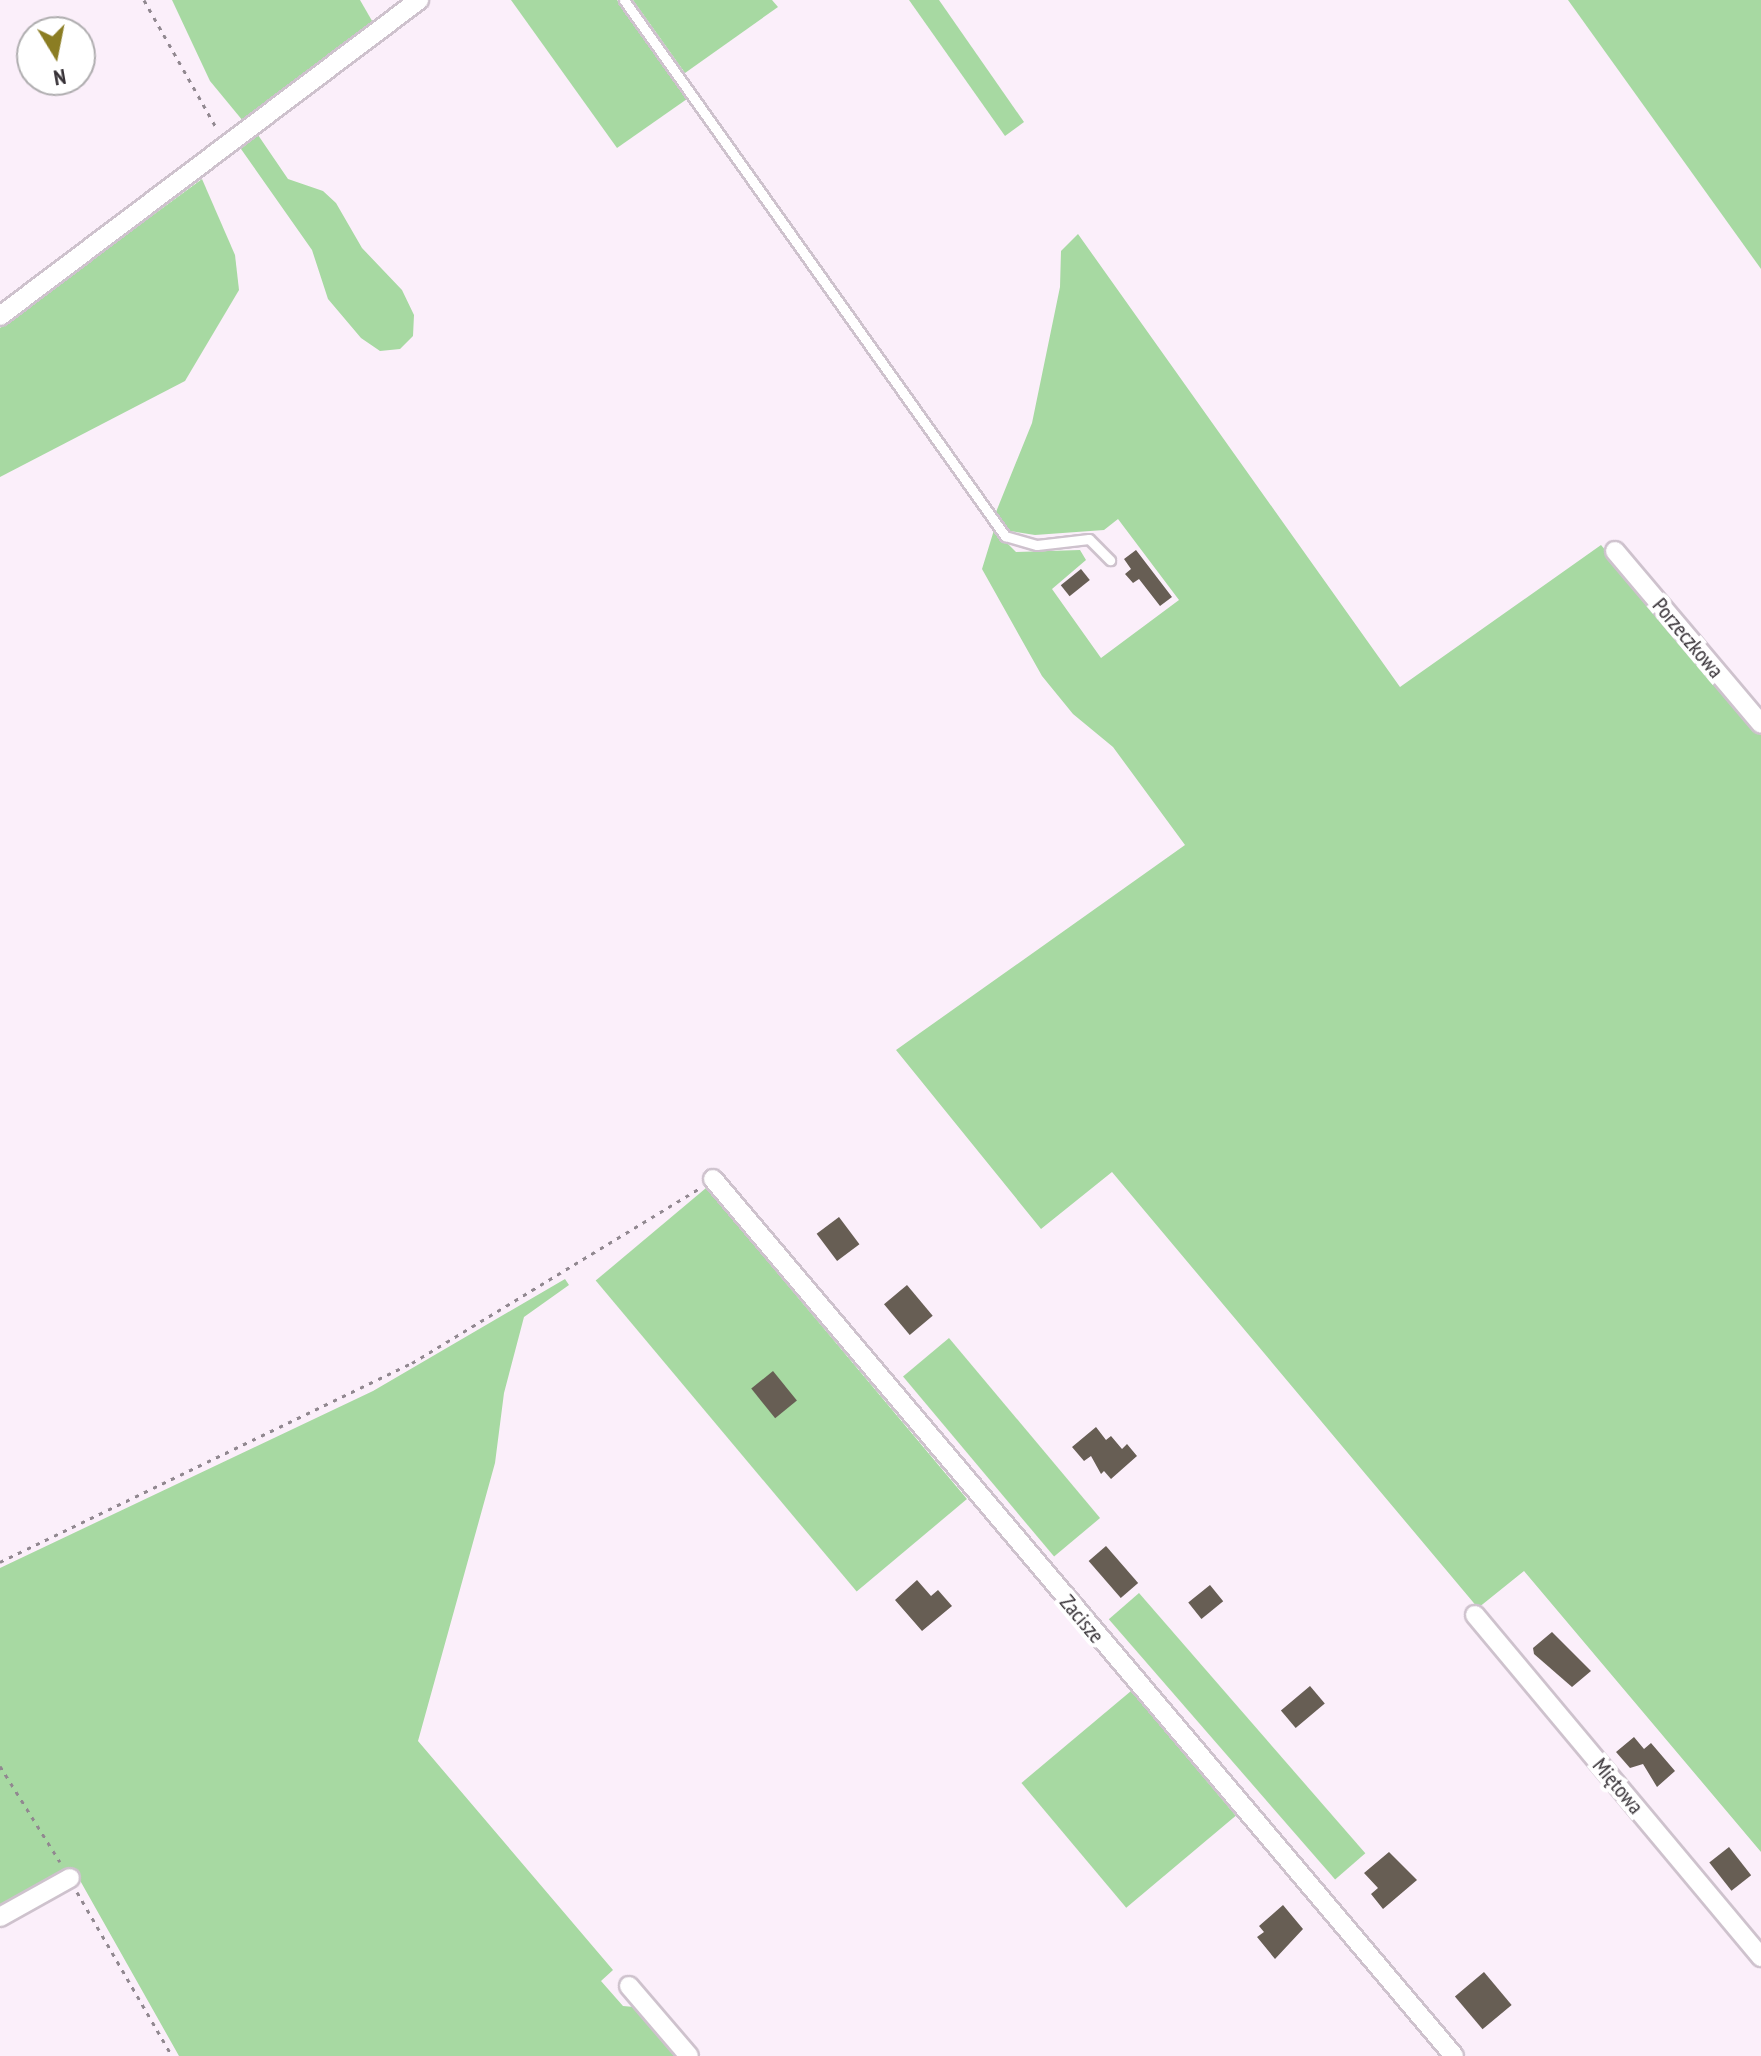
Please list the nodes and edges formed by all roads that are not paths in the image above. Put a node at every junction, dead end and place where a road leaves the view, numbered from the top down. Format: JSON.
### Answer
{"nodes":[{"id":1,"x":419,"y":0,"type":"edge"},
{"id":2,"x":624,"y":0,"type":"edge"},
{"id":3,"x":0,"y":316,"type":"edge"},
{"id":4,"x":1615,"y":551,"type":"dead end"},
{"id":5,"x":1110,"y":560,"type":"dead end"},
{"id":6,"x":1761,"y":724,"type":"edge"},
{"id":7,"x":713,"y":1179,"type":"road end"},
{"id":8,"x":1475,"y":1615,"type":"dead end"},
{"id":9,"x":70,"y":1878,"type":"road end"},
{"id":10,"x":0,"y":1917,"type":"edge"},
{"id":11,"x":1761,"y":1957,"type":"edge"},
{"id":12,"x":629,"y":1986,"type":"dead end"},
{"id":13,"x":689,"y":2056,"type":"edge"},
{"id":14,"x":1454,"y":2056,"type":"edge"}],
"edges":[{"from":1,"to":3,"type":"street"},
{"from":2,"to":5,"type":"lane"},
{"from":4,"to":6,"type":"street","name":"Porzeczkowa"},
{"from":7,"to":14,"type":"street","name":"Zacisze"},
{"from":8,"to":11,"type":"street","name":"Miętowa"},
{"from":9,"to":10,"type":"street"},
{"from":12,"to":13,"type":"street"}]}
